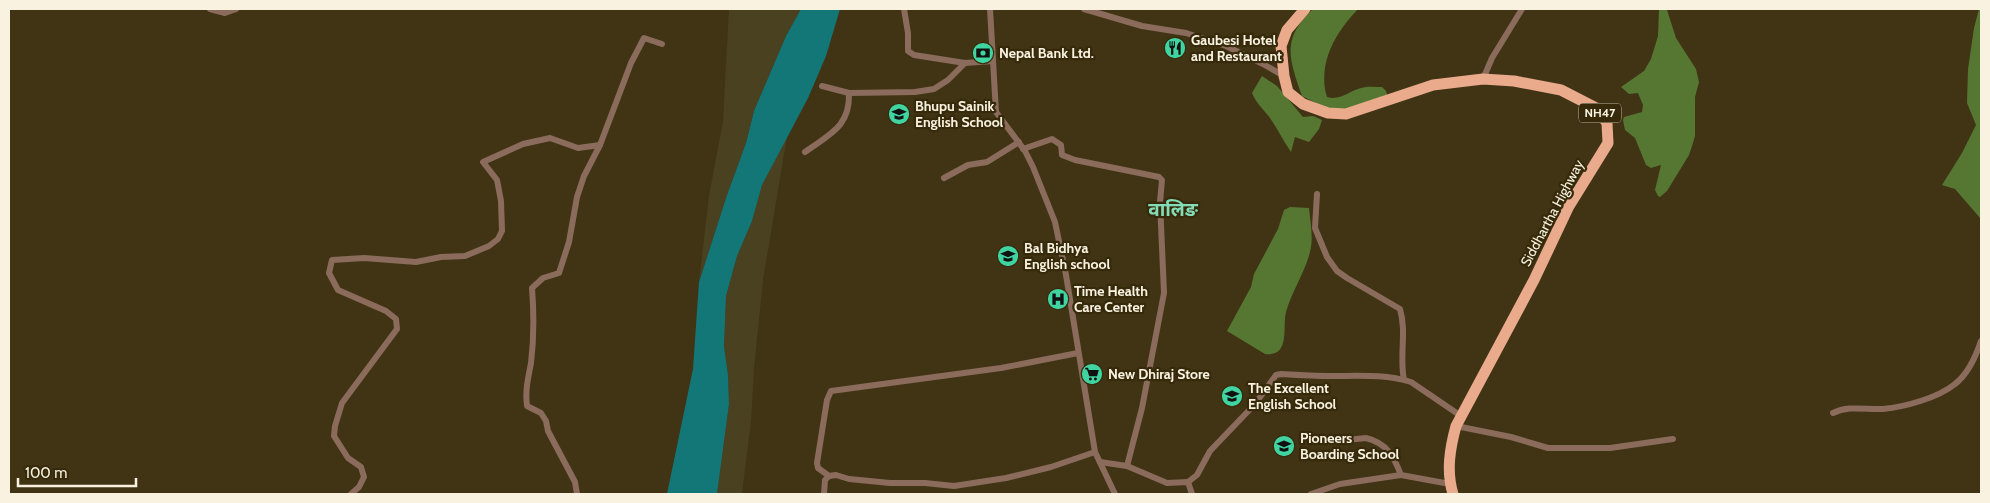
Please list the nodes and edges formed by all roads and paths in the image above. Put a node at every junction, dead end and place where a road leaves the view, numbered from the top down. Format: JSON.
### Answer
{"nodes":[{"id":1,"x":210,"y":9,"type":"edge"},
{"id":2,"x":236,"y":9,"type":"edge"},
{"id":3,"x":904,"y":9,"type":"edge"},
{"id":4,"x":990,"y":9,"type":"edge"},
{"id":5,"x":1084,"y":9,"type":"edge"},
{"id":6,"x":1305,"y":9,"type":"edge"},
{"id":7,"x":1522,"y":9,"type":"edge"},
{"id":8,"x":662,"y":44,"type":"dead end"},
{"id":9,"x":993,"y":61,"type":"junction"},
{"id":10,"x":965,"y":63,"type":"junction"},
{"id":11,"x":1284,"y":76,"type":"junction"},
{"id":12,"x":1483,"y":79,"type":"junction"},
{"id":13,"x":822,"y":86,"type":"dead end"},
{"id":14,"x":848,"y":93,"type":"junction"},
{"id":15,"x":1019,"y":142,"type":"junction"},
{"id":16,"x":600,"y":146,"type":"junction"},
{"id":17,"x":1024,"y":149,"type":"junction"},
{"id":18,"x":805,"y":152,"type":"dead end"},
{"id":19,"x":944,"y":178,"type":"dead end"},
{"id":20,"x":1317,"y":194,"type":"dead end"},
{"id":21,"x":1981,"y":341,"type":"edge"},
{"id":22,"x":1078,"y":353,"type":"junction"},
{"id":23,"x":1404,"y":380,"type":"junction"},
{"id":24,"x":1833,"y":413,"type":"dead end"},
{"id":25,"x":1459,"y":421,"type":"junction"},
{"id":26,"x":1673,"y":439,"type":"dead end"},
{"id":27,"x":1327,"y":442,"type":"dead end"},
{"id":28,"x":1095,"y":452,"type":"junction"},
{"id":29,"x":1100,"y":462,"type":"junction"},
{"id":30,"x":1127,"y":466,"type":"junction"},
{"id":31,"x":1401,"y":475,"type":"junction"},
{"id":32,"x":829,"y":476,"type":"junction"},
{"id":33,"x":1188,"y":482,"type":"junction"},
{"id":34,"x":1451,"y":489,"type":"edge"},
{"id":35,"x":351,"y":494,"type":"edge"},
{"id":36,"x":577,"y":494,"type":"edge"},
{"id":37,"x":824,"y":494,"type":"edge"},
{"id":38,"x":1115,"y":494,"type":"edge"},
{"id":39,"x":1192,"y":494,"type":"edge"},
{"id":40,"x":1311,"y":494,"type":"edge"}],
"edges":[{"from":1,"to":2,"type":"street"},
{"from":3,"to":10,"type":"street"},
{"from":4,"to":9,"type":"street"},
{"from":5,"to":11,"type":"street"},
{"from":6,"to":11,"type":"highway","name":"Siddhartha Highway","number":"NH47"},
{"from":7,"to":12,"type":"street"},
{"from":8,"to":16,"type":"street"},
{"from":9,"to":10,"type":"street"},
{"from":9,"to":15,"type":"street"},
{"from":10,"to":14,"type":"street"},
{"from":11,"to":12,"type":"highway","name":"Siddhartha Highway","number":"NH47"},
{"from":12,"to":25,"type":"highway","name":"Siddhartha Highway","number":"NH47"},
{"from":13,"to":14,"type":"street"},
{"from":14,"to":18,"type":"street"},
{"from":15,"to":17,"type":"street"},
{"from":15,"to":19,"type":"street"},
{"from":16,"to":35,"type":"street"},
{"from":16,"to":36,"type":"street"},
{"from":17,"to":22,"type":"street"},
{"from":17,"to":30,"type":"street"},
{"from":20,"to":23,"type":"street"},
{"from":21,"to":24,"type":"street"},
{"from":22,"to":28,"type":"street"},
{"from":22,"to":32,"type":"street"},
{"from":23,"to":25,"type":"street"},
{"from":23,"to":33,"type":"street"},
{"from":25,"to":26,"type":"street"},
{"from":25,"to":34,"type":"highway","name":"Siddhartha Highway","number":"NH47"},
{"from":27,"to":31,"type":"street"},
{"from":28,"to":29,"type":"street"},
{"from":28,"to":32,"type":"street"},
{"from":29,"to":30,"type":"street"},
{"from":29,"to":38,"type":"street"},
{"from":30,"to":33,"type":"street"},
{"from":31,"to":34,"type":"street"},
{"from":31,"to":40,"type":"street"},
{"from":32,"to":37,"type":"street"},
{"from":33,"to":39,"type":"street"}]}
